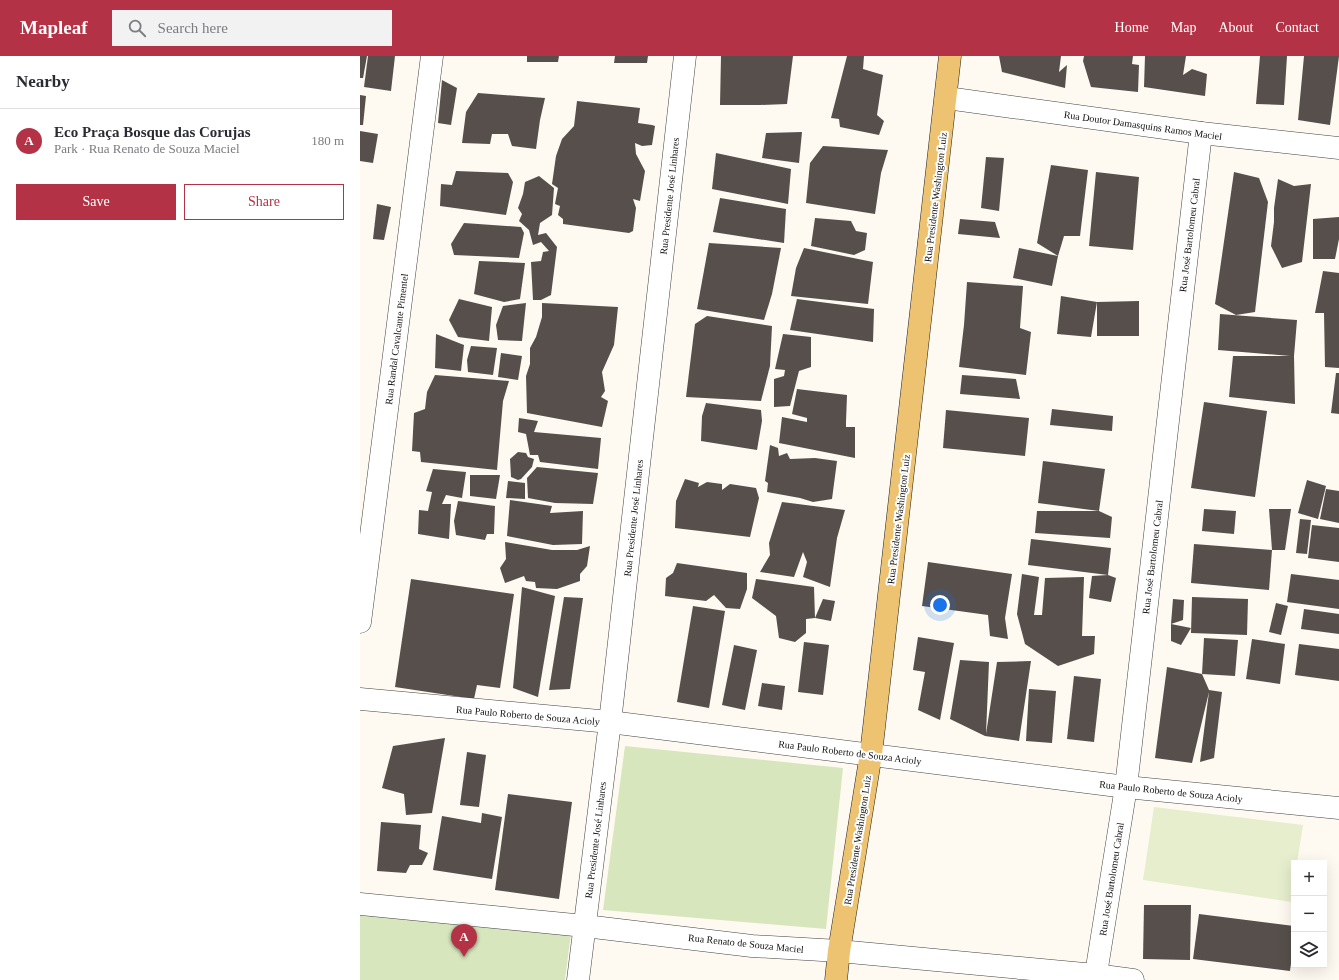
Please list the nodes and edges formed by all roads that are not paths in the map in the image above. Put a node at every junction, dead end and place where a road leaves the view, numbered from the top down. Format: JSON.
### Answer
{"nodes":[{"id":1,"x":432,"y":56,"type":"edge"},
{"id":2,"x":685,"y":56,"type":"edge"},
{"id":3,"x":950,"y":56,"type":"edge"},
{"id":4,"x":946,"y":98,"type":"junction"},
{"id":5,"x":1200,"y":133,"type":"junction"},
{"id":6,"x":1339,"y":148,"type":"edge"},
{"id":7,"x":360,"y":622,"type":"edge"},
{"id":8,"x":360,"y":699,"type":"edge"},
{"id":9,"x":610,"y":722,"type":"junction"},
{"id":10,"x":871,"y":754,"type":"junction"},
{"id":11,"x":1126,"y":786,"type":"junction"},
{"id":12,"x":1339,"y":808,"type":"edge"},
{"id":13,"x":360,"y":904,"type":"edge"},
{"id":14,"x":585,"y":926,"type":"junction"},
{"id":15,"x":839,"y":951,"type":"junction"},
{"id":16,"x":1095,"y":977,"type":"edge"},
{"id":17,"x":578,"y":980,"type":"edge"},
{"id":18,"x":836,"y":980,"type":"edge"},
{"id":19,"x":1133,"y":980,"type":"edge"}],
"edges":[{"from":1,"to":7,"type":"street","name":"Rua Randal Cavalcante Pimentel"},
{"from":2,"to":9,"type":"street","name":"Rua Presidente José Linhares"},
{"from":3,"to":4,"type":"main road","name":"Rua Presidente Washington Luiz"},
{"from":4,"to":5,"type":"street","name":"Rua Doutor Damasquins Ramos Maciel"},
{"from":4,"to":10,"type":"main road","name":"Rua Presidente Washington Luiz"},
{"from":5,"to":6,"type":"street","name":"Rua Doutor Damasquins Ramos Maciel"},
{"from":5,"to":11,"type":"street","name":"Rua José Bartolomeu Cabral"},
{"from":8,"to":9,"type":"street","name":"Rua Paulo Roberto de Souza Acioly"},
{"from":9,"to":10,"type":"street","name":"Rua Paulo Roberto de Souza Acioly"},
{"from":9,"to":14,"type":"street","name":"Rua Presidente José Linhares"},
{"from":10,"to":11,"type":"street","name":"Rua Paulo Roberto de Souza Acioly"},
{"from":10,"to":15,"type":"main road","name":"Rua Presidente Washington Luiz"},
{"from":11,"to":12,"type":"street","name":"Rua Paulo Roberto de Souza Acioly"},
{"from":11,"to":16,"type":"street","name":"Rua José Bartolomeu Cabral"},
{"from":13,"to":14,"type":"street","name":"Rua Renato de Souza Maciel"},
{"from":14,"to":15,"type":"street","name":"Rua Renato de Souza Maciel"},
{"from":14,"to":17,"type":"street","name":"Rua Presidente José Linhares"},
{"from":15,"to":16,"type":"street","name":"Rua Renato de Souza Maciel"},
{"from":15,"to":18,"type":"main road","name":"Rua Presidente Washington Luiz"},
{"from":16,"to":19,"type":"street","name":"Rua Renato de Souza Maciel"}]}
